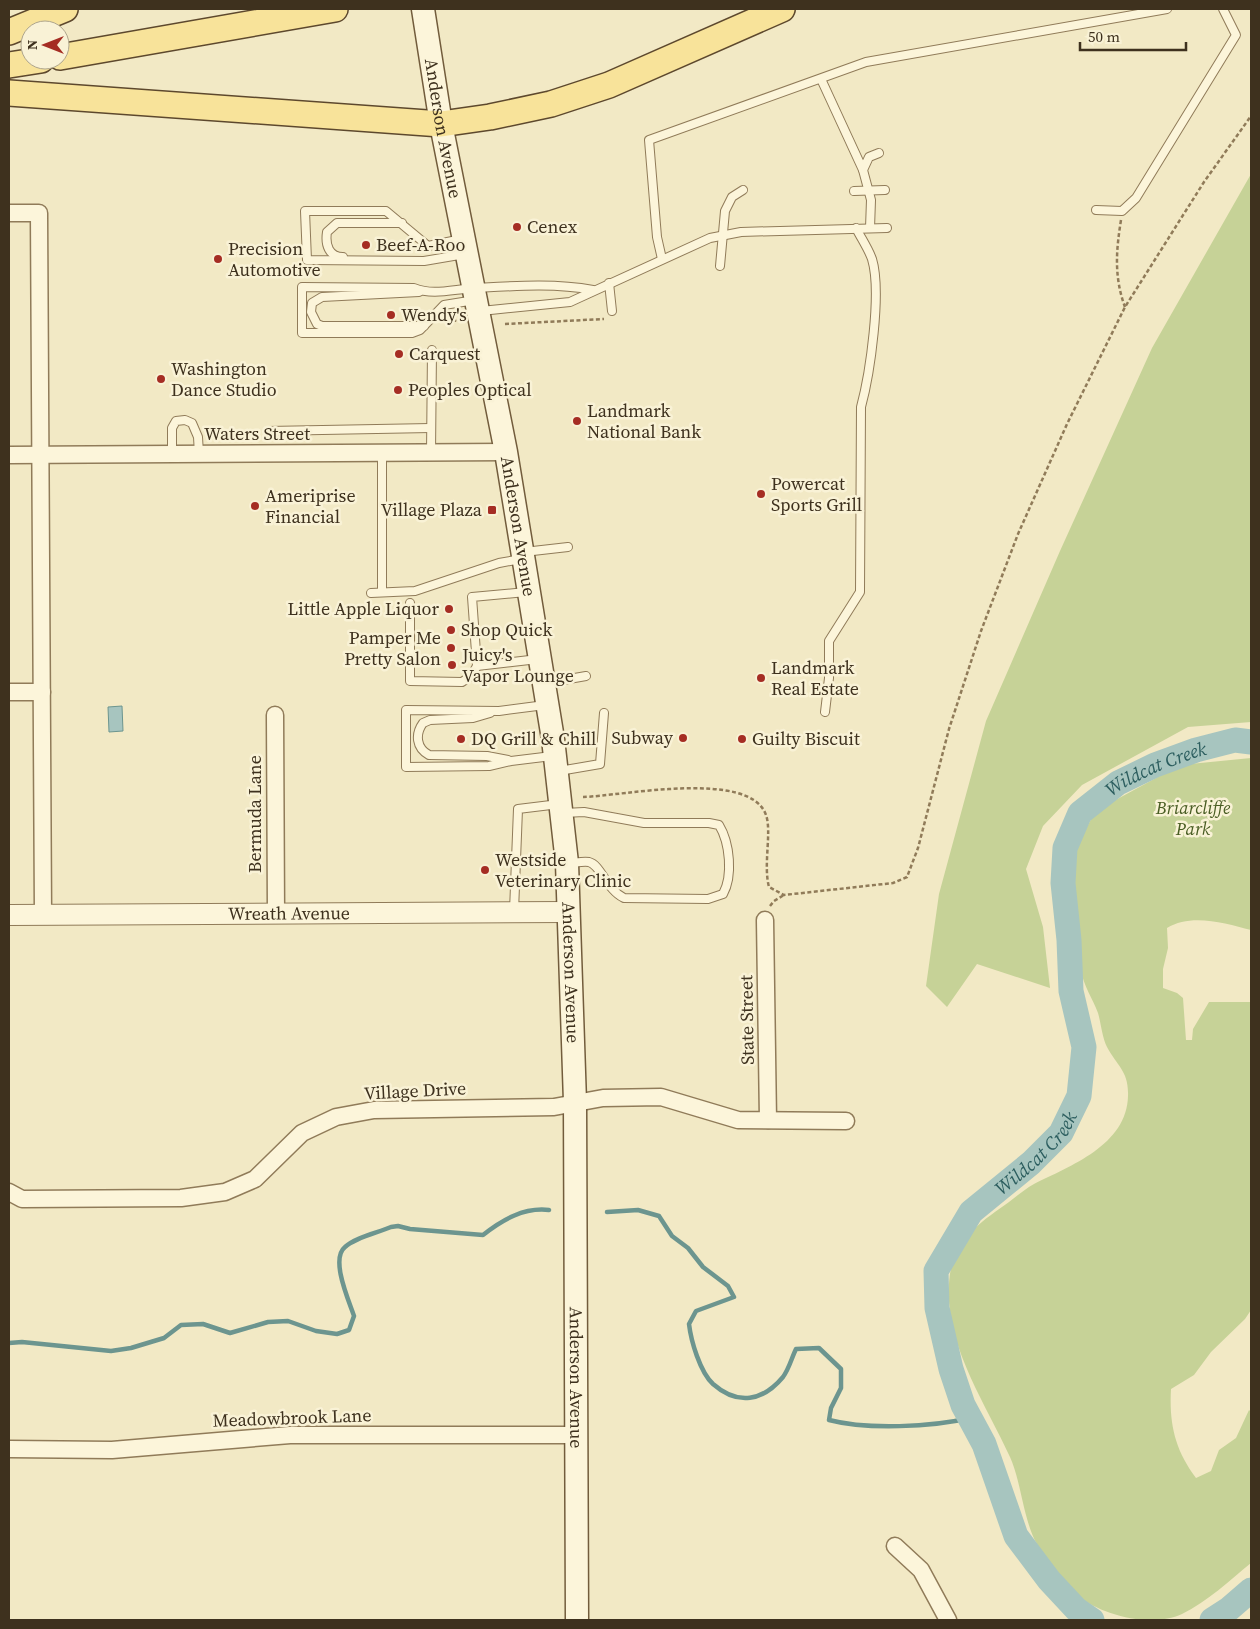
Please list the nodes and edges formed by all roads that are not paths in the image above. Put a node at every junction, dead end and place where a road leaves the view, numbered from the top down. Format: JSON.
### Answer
{"nodes":[{"id":1,"x":65,"y":9,"type":"edge"},
{"id":2,"x":335,"y":9,"type":"edge"},
{"id":3,"x":423,"y":9,"type":"edge"},
{"id":4,"x":782,"y":9,"type":"edge"},
{"id":5,"x":1166,"y":9,"type":"edge"},
{"id":6,"x":1223,"y":9,"type":"edge"},
{"id":7,"x":9,"y":32,"type":"edge"},
{"id":8,"x":70,"y":55,"type":"edge"},
{"id":9,"x":821,"y":79,"type":"junction"},
{"id":10,"x":9,"y":93,"type":"edge"},
{"id":11,"x":441,"y":124,"type":"junction"},
{"id":12,"x":879,"y":152,"type":"dead end"},
{"id":13,"x":863,"y":170,"type":"junction"},
{"id":14,"x":743,"y":190,"type":"dead end"},
{"id":15,"x":885,"y":190,"type":"dead end"},
{"id":16,"x":854,"y":191,"type":"dead end"},
{"id":17,"x":870,"y":191,"type":"junction"},
{"id":18,"x":1096,"y":210,"type":"dead end"},
{"id":19,"x":9,"y":213,"type":"edge"},
{"id":20,"x":402,"y":223,"type":"junction"},
{"id":21,"x":856,"y":228,"type":"junction"},
{"id":22,"x":870,"y":228,"type":"junction"},
{"id":23,"x":886,"y":228,"type":"dead end"},
{"id":24,"x":724,"y":235,"type":"junction"},
{"id":25,"x":466,"y":246,"type":"junction"},
{"id":26,"x":662,"y":259,"type":"junction"},
{"id":27,"x":412,"y":261,"type":"junction"},
{"id":28,"x":720,"y":266,"type":"dead end"},
{"id":29,"x":609,"y":283,"type":"junction"},
{"id":30,"x":593,"y":290,"type":"junction"},
{"id":31,"x":426,"y":292,"type":"junction"},
{"id":32,"x":476,"y":299,"type":"junction"},
{"id":33,"x":612,"y":315,"type":"road end"},
{"id":34,"x":424,"y":326,"type":"junction"},
{"id":35,"x":432,"y":350,"type":"dead end"},
{"id":36,"x":431,"y":428,"type":"junction"},
{"id":37,"x":268,"y":431,"type":"dead end"},
{"id":38,"x":506,"y":452,"type":"junction"},
{"id":39,"x":382,"y":453,"type":"junction"},
{"id":40,"x":431,"y":453,"type":"junction"},
{"id":41,"x":172,"y":454,"type":"junction"},
{"id":42,"x":199,"y":454,"type":"junction"},
{"id":43,"x":40,"y":455,"type":"junction"},
{"id":44,"x":9,"y":456,"type":"edge"},
{"id":45,"x":568,"y":547,"type":"dead end"},
{"id":46,"x":523,"y":555,"type":"junction"},
{"id":47,"x":382,"y":592,"type":"junction"},
{"id":48,"x":529,"y":592,"type":"junction"},
{"id":49,"x":371,"y":593,"type":"dead end"},
{"id":50,"x":410,"y":602,"type":"dead end"},
{"id":51,"x":540,"y":659,"type":"junction"},
{"id":52,"x":478,"y":666,"type":"junction"},
{"id":53,"x":586,"y":676,"type":"dead end"},
{"id":54,"x":544,"y":683,"type":"junction"},
{"id":55,"x":9,"y":692,"type":"edge"},
{"id":56,"x":42,"y":692,"type":"junction"},
{"id":57,"x":547,"y":705,"type":"junction"},
{"id":58,"x":499,"y":710,"type":"junction"},
{"id":59,"x":825,"y":712,"type":"dead end"},
{"id":60,"x":604,"y":713,"type":"dead end"},
{"id":61,"x":275,"y":715,"type":"dead end"},
{"id":62,"x":511,"y":761,"type":"junction"},
{"id":63,"x":556,"y":764,"type":"junction"},
{"id":64,"x":561,"y":808,"type":"junction"},
{"id":65,"x":566,"y":863,"type":"junction"},
{"id":66,"x":569,"y":912,"type":"junction"},
{"id":67,"x":514,"y":913,"type":"junction"},
{"id":68,"x":276,"y":914,"type":"junction"},
{"id":69,"x":9,"y":915,"type":"edge"},
{"id":70,"x":43,"y":915,"type":"junction"},
{"id":71,"x":765,"y":920,"type":"dead end"},
{"id":72,"x":575,"y":1102,"type":"junction"},
{"id":73,"x":768,"y":1120,"type":"junction"},
{"id":74,"x":846,"y":1122,"type":"dead end"},
{"id":75,"x":9,"y":1192,"type":"edge"},
{"id":76,"x":577,"y":1435,"type":"junction"},
{"id":77,"x":9,"y":1449,"type":"edge"},
{"id":78,"x":895,"y":1546,"type":"dead end"},
{"id":79,"x":577,"y":1620,"type":"edge"},
{"id":80,"x":948,"y":1620,"type":"edge"}],
"edges":[{"from":1,"to":7,"type":"main road"},
{"from":2,"to":8,"type":"main road"},
{"from":3,"to":11,"type":"main road","name":"Anderson Avenue"},
{"from":4,"to":11,"type":"main road"},
{"from":5,"to":9,"type":"lane"},
{"from":6,"to":18,"type":"lane"},
{"from":9,"to":13,"type":"lane"},
{"from":9,"to":26,"type":"lane"},
{"from":10,"to":11,"type":"main road"},
{"from":11,"to":25,"type":"main road","name":"Anderson Avenue"},
{"from":12,"to":13,"type":"lane"},
{"from":13,"to":17,"type":"lane"},
{"from":14,"to":24,"type":"lane"},
{"from":15,"to":17,"type":"lane"},
{"from":16,"to":17,"type":"lane"},
{"from":17,"to":22,"type":"lane"},
{"from":19,"to":43,"type":"street"},
{"from":20,"to":25,"type":"lane"},
{"from":20,"to":27,"type":"lane"},
{"from":20,"to":27,"type":"lane"},
{"from":21,"to":22,"type":"lane"},
{"from":21,"to":24,"type":"lane"},
{"from":21,"to":59,"type":"lane"},
{"from":22,"to":23,"type":"lane"},
{"from":24,"to":26,"type":"lane"},
{"from":24,"to":28,"type":"lane"},
{"from":25,"to":27,"type":"lane"},
{"from":25,"to":32,"type":"main road","name":"Anderson Avenue"},
{"from":26,"to":29,"type":"lane"},
{"from":29,"to":30,"type":"lane"},
{"from":29,"to":33,"type":"lane"},
{"from":30,"to":32,"type":"lane"},
{"from":30,"to":32,"type":"lane"},
{"from":31,"to":32,"type":"lane"},
{"from":31,"to":34,"type":"lane"},
{"from":31,"to":34,"type":"lane"},
{"from":32,"to":34,"type":"lane"},
{"from":32,"to":38,"type":"main road","name":"Anderson Avenue"},
{"from":35,"to":36,"type":"lane"},
{"from":36,"to":37,"type":"lane"},
{"from":36,"to":40,"type":"lane"},
{"from":38,"to":40,"type":"street","name":"Waters Street"},
{"from":38,"to":46,"type":"main road","name":"Anderson Avenue"},
{"from":39,"to":40,"type":"street","name":"Waters Street"},
{"from":39,"to":42,"type":"street","name":"Waters Street"},
{"from":39,"to":47,"type":"lane"},
{"from":41,"to":42,"type":"street","name":"Waters Street"},
{"from":41,"to":42,"type":"lane"},
{"from":41,"to":43,"type":"street","name":"Waters Street"},
{"from":43,"to":44,"type":"street","name":"Waters Street"},
{"from":43,"to":56,"type":"street"},
{"from":45,"to":46,"type":"lane"},
{"from":46,"to":47,"type":"lane"},
{"from":46,"to":48,"type":"main road","name":"Anderson Avenue"},
{"from":47,"to":49,"type":"lane"},
{"from":48,"to":51,"type":"main road","name":"Anderson Avenue"},
{"from":48,"to":52,"type":"lane"},
{"from":50,"to":52,"type":"lane"},
{"from":51,"to":52,"type":"lane"},
{"from":51,"to":54,"type":"main road","name":"Anderson Avenue"},
{"from":53,"to":54,"type":"lane"},
{"from":54,"to":57,"type":"main road","name":"Anderson Avenue"},
{"from":55,"to":56,"type":"street"},
{"from":56,"to":70,"type":"street"},
{"from":57,"to":58,"type":"lane"},
{"from":57,"to":63,"type":"main road","name":"Anderson Avenue"},
{"from":58,"to":62,"type":"lane"},
{"from":58,"to":62,"type":"lane"},
{"from":60,"to":63,"type":"lane"},
{"from":61,"to":68,"type":"street","name":"Bermuda Lane"},
{"from":62,"to":63,"type":"lane"},
{"from":63,"to":64,"type":"main road","name":"Anderson Avenue"},
{"from":64,"to":65,"type":"main road","name":"Anderson Avenue"},
{"from":64,"to":65,"type":"lane"},
{"from":64,"to":67,"type":"lane"},
{"from":65,"to":66,"type":"main road","name":"Anderson Avenue"},
{"from":66,"to":67,"type":"street","name":"Wreath Avenue"},
{"from":66,"to":72,"type":"main road","name":"Anderson Avenue"},
{"from":67,"to":68,"type":"street","name":"Wreath Avenue"},
{"from":68,"to":70,"type":"street","name":"Wreath Avenue"},
{"from":69,"to":70,"type":"street","name":"Wreath Avenue"},
{"from":71,"to":73,"type":"street","name":"State Street"},
{"from":72,"to":73,"type":"street","name":"Village Drive"},
{"from":72,"to":75,"type":"street","name":"Village Drive"},
{"from":72,"to":76,"type":"main road","name":"Anderson Avenue"},
{"from":73,"to":74,"type":"street","name":"Village Drive"},
{"from":76,"to":77,"type":"street","name":"Meadowbrook Lane"},
{"from":76,"to":79,"type":"main road","name":"Anderson Avenue"},
{"from":78,"to":80,"type":"street"}]}
